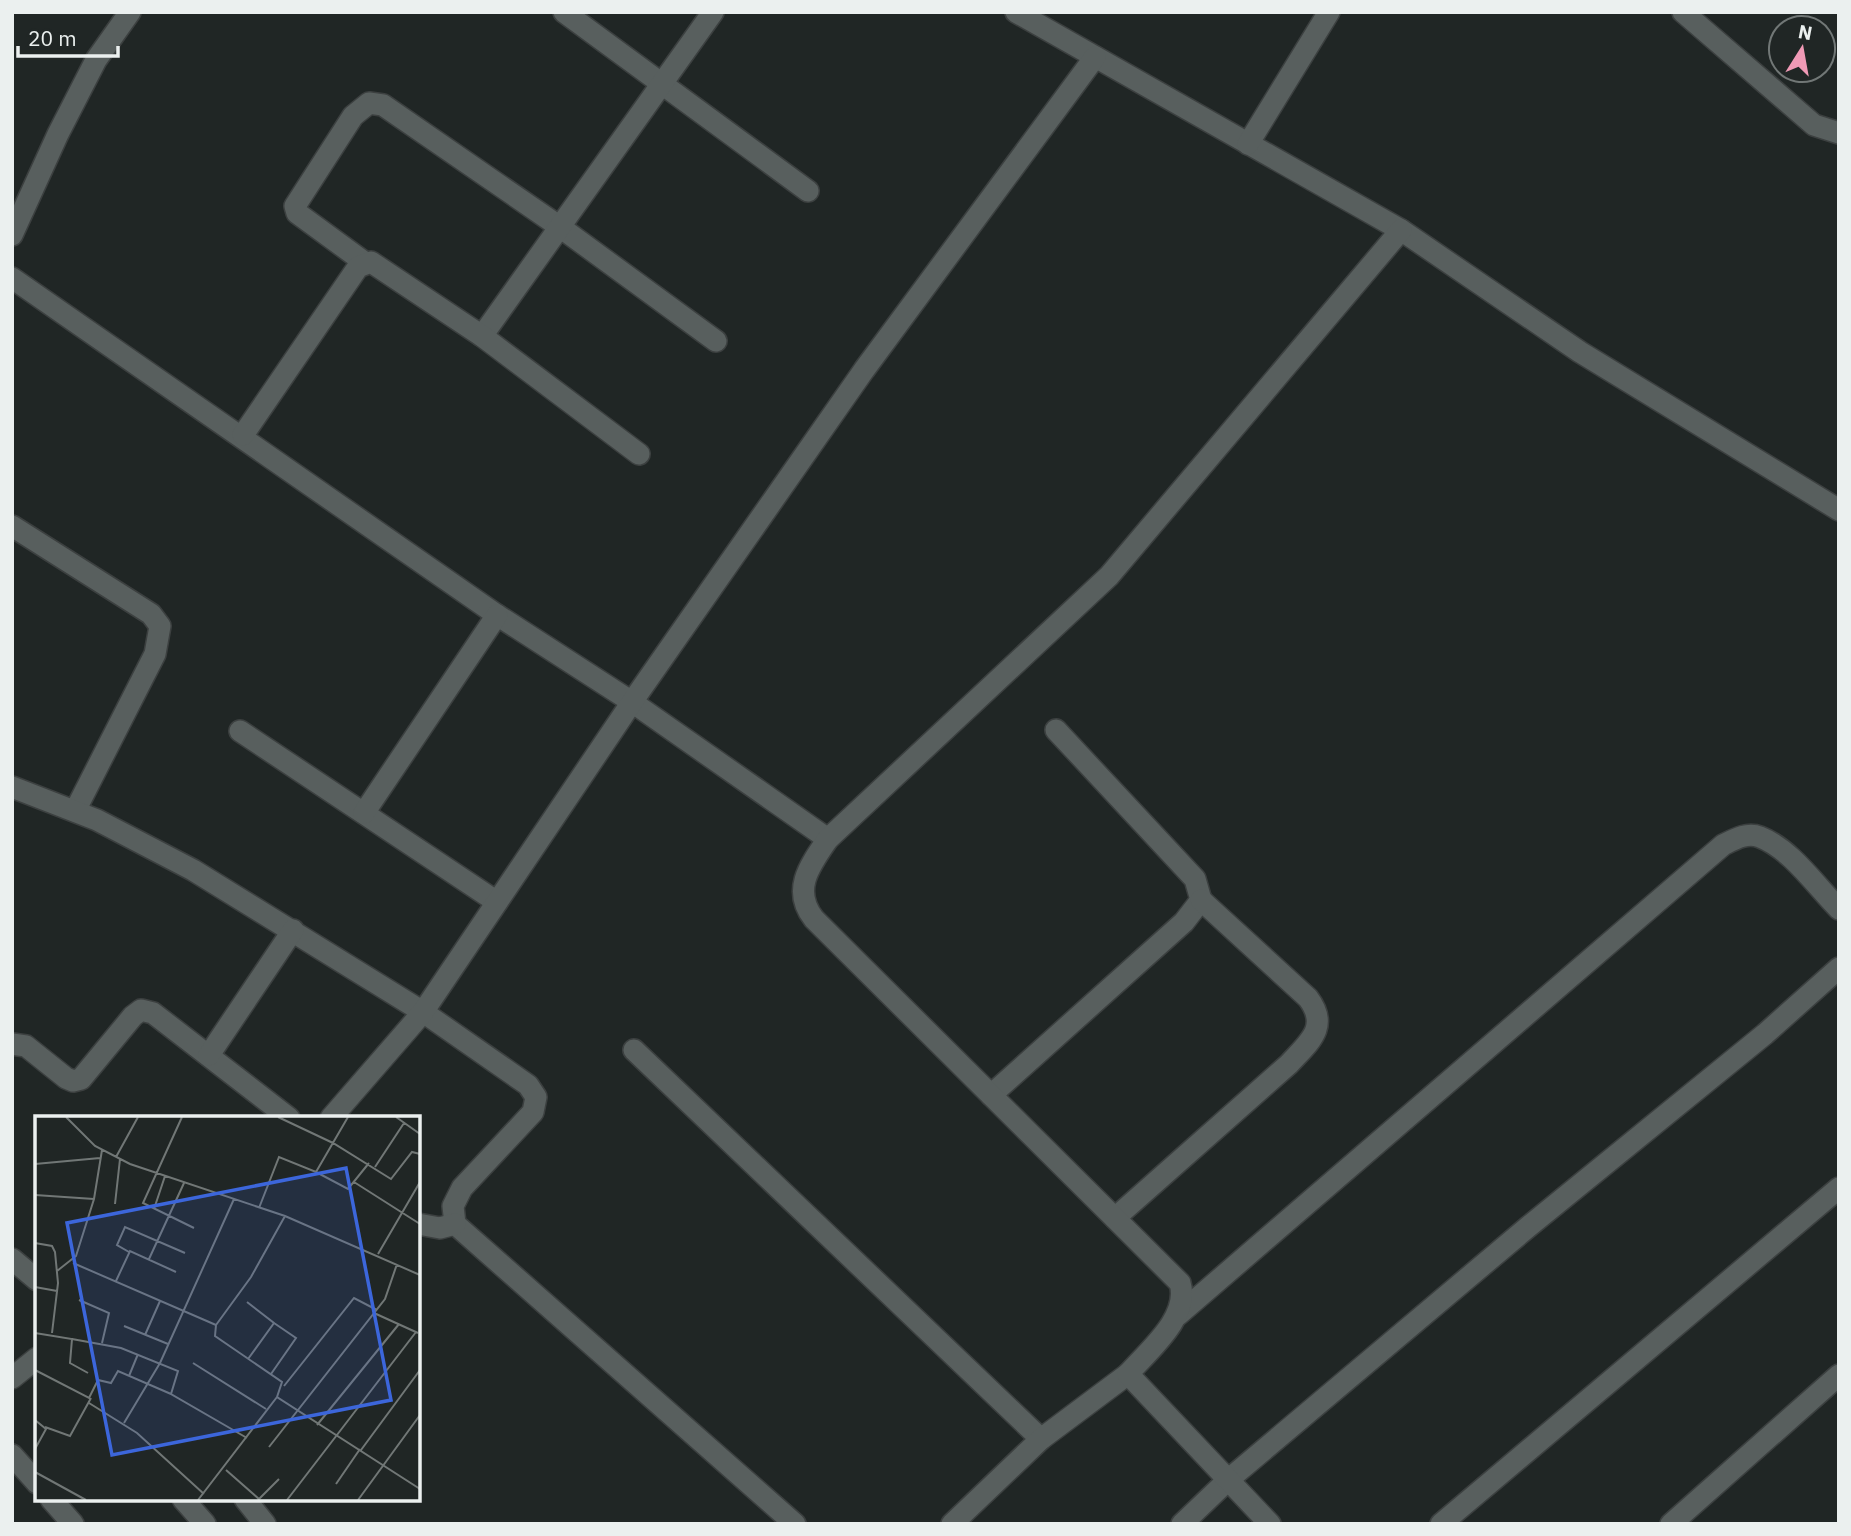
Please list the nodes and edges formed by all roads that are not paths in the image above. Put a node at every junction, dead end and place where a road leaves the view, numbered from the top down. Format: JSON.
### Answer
{"nodes":[{"id":1,"x":130,"y":12,"type":"edge"},
{"id":2,"x":713,"y":12,"type":"edge"},
{"id":3,"x":1016,"y":12,"type":"edge"},
{"id":4,"x":1329,"y":12,"type":"edge"},
{"id":5,"x":1683,"y":12,"type":"edge"},
{"id":6,"x":571,"y":14,"type":"edge"},
{"id":7,"x":1094,"y":57,"type":"junction"},
{"id":8,"x":663,"y":82,"type":"junction"},
{"id":9,"x":1839,"y":134,"type":"edge"},
{"id":10,"x":1248,"y":144,"type":"junction"},
{"id":11,"x":808,"y":191,"type":"dead end"},
{"id":12,"x":560,"y":227,"type":"junction"},
{"id":13,"x":1401,"y":230,"type":"junction"},
{"id":14,"x":12,"y":235,"type":"edge"},
{"id":15,"x":364,"y":262,"type":"junction"},
{"id":16,"x":12,"y":278,"type":"edge"},
{"id":17,"x":482,"y":336,"type":"junction"},
{"id":18,"x":716,"y":341,"type":"dead end"},
{"id":19,"x":243,"y":435,"type":"junction"},
{"id":20,"x":639,"y":454,"type":"dead end"},
{"id":21,"x":1839,"y":510,"type":"edge"},
{"id":22,"x":12,"y":526,"type":"edge"},
{"id":23,"x":497,"y":615,"type":"junction"},
{"id":24,"x":632,"y":702,"type":"junction"},
{"id":25,"x":1056,"y":730,"type":"dead end"},
{"id":26,"x":240,"y":731,"type":"dead end"},
{"id":27,"x":12,"y":787,"type":"edge"},
{"id":28,"x":75,"y":811,"type":"junction"},
{"id":29,"x":364,"y":813,"type":"junction"},
{"id":30,"x":828,"y":839,"type":"junction"},
{"id":31,"x":1202,"y":900,"type":"junction"},
{"id":32,"x":497,"y":902,"type":"junction"},
{"id":33,"x":1839,"y":909,"type":"edge"},
{"id":34,"x":293,"y":930,"type":"junction"},
{"id":35,"x":1839,"y":968,"type":"edge"},
{"id":36,"x":423,"y":1012,"type":"junction"},
{"id":37,"x":12,"y":1044,"type":"edge"},
{"id":38,"x":635,"y":1050,"type":"dead end"},
{"id":39,"x":209,"y":1055,"type":"junction"},
{"id":40,"x":991,"y":1095,"type":"junction"},
{"id":41,"x":286,"y":1116,"type":"edge"},
{"id":42,"x":333,"y":1116,"type":"edge"},
{"id":43,"x":1839,"y":1188,"type":"edge"},
{"id":44,"x":1115,"y":1217,"type":"junction"},
{"id":45,"x":420,"y":1224,"type":"edge"},
{"id":46,"x":455,"y":1224,"type":"junction"},
{"id":47,"x":12,"y":1259,"type":"edge"},
{"id":48,"x":35,"y":1278,"type":"edge"},
{"id":49,"x":1177,"y":1316,"type":"junction"},
{"id":50,"x":35,"y":1360,"type":"edge"},
{"id":51,"x":1128,"y":1374,"type":"junction"},
{"id":52,"x":1839,"y":1375,"type":"edge"},
{"id":53,"x":12,"y":1378,"type":"edge"},
{"id":54,"x":1041,"y":1439,"type":"junction"},
{"id":55,"x":12,"y":1455,"type":"edge"},
{"id":56,"x":1228,"y":1480,"type":"junction"},
{"id":57,"x":35,"y":1481,"type":"edge"},
{"id":58,"x":53,"y":1501,"type":"edge"},
{"id":59,"x":185,"y":1501,"type":"edge"},
{"id":60,"x":247,"y":1501,"type":"edge"},
{"id":61,"x":73,"y":1524,"type":"edge"},
{"id":62,"x":205,"y":1524,"type":"edge"},
{"id":63,"x":265,"y":1524,"type":"edge"},
{"id":64,"x":795,"y":1524,"type":"edge"},
{"id":65,"x":952,"y":1524,"type":"edge"},
{"id":66,"x":1182,"y":1524,"type":"edge"},
{"id":67,"x":1270,"y":1524,"type":"edge"},
{"id":68,"x":1441,"y":1524,"type":"edge"},
{"id":69,"x":1671,"y":1524,"type":"edge"}],
"edges":[{"from":1,"to":14,"type":"street"},
{"from":2,"to":8,"type":"street"},
{"from":3,"to":7,"type":"street"},
{"from":4,"to":10,"type":"street"},
{"from":5,"to":9,"type":"street"},
{"from":6,"to":8,"type":"street"},
{"from":7,"to":10,"type":"street"},
{"from":7,"to":24,"type":"street"},
{"from":8,"to":11,"type":"street"},
{"from":8,"to":12,"type":"street"},
{"from":10,"to":13,"type":"street"},
{"from":12,"to":15,"type":"street"},
{"from":12,"to":17,"type":"street"},
{"from":12,"to":18,"type":"street"},
{"from":13,"to":21,"type":"street"},
{"from":13,"to":30,"type":"street"},
{"from":15,"to":17,"type":"street"},
{"from":15,"to":19,"type":"street"},
{"from":16,"to":19,"type":"street"},
{"from":17,"to":20,"type":"street"},
{"from":19,"to":23,"type":"street"},
{"from":22,"to":28,"type":"street"},
{"from":23,"to":24,"type":"street"},
{"from":23,"to":29,"type":"street"},
{"from":24,"to":30,"type":"street"},
{"from":24,"to":32,"type":"street"},
{"from":25,"to":31,"type":"street"},
{"from":26,"to":29,"type":"street"},
{"from":27,"to":28,"type":"street"},
{"from":28,"to":34,"type":"street"},
{"from":29,"to":32,"type":"street"},
{"from":30,"to":40,"type":"street"},
{"from":31,"to":40,"type":"street"},
{"from":31,"to":44,"type":"street"},
{"from":32,"to":36,"type":"street"},
{"from":33,"to":49,"type":"street"},
{"from":34,"to":36,"type":"street"},
{"from":34,"to":39,"type":"street"},
{"from":35,"to":56,"type":"street"},
{"from":36,"to":42,"type":"street"},
{"from":36,"to":46,"type":"street"},
{"from":37,"to":39,"type":"street"},
{"from":38,"to":54,"type":"street"},
{"from":39,"to":41,"type":"street"},
{"from":40,"to":44,"type":"street"},
{"from":43,"to":68,"type":"street"},
{"from":44,"to":49,"type":"street"},
{"from":45,"to":46,"type":"street"},
{"from":46,"to":64,"type":"street"},
{"from":47,"to":48,"type":"street"},
{"from":49,"to":51,"type":"street"},
{"from":50,"to":53,"type":"street"},
{"from":51,"to":54,"type":"street"},
{"from":51,"to":56,"type":"street"},
{"from":52,"to":69,"type":"street"},
{"from":54,"to":65,"type":"street"},
{"from":55,"to":57,"type":"street"},
{"from":56,"to":66,"type":"street"},
{"from":56,"to":67,"type":"street"},
{"from":58,"to":61,"type":"street"},
{"from":59,"to":62,"type":"street"},
{"from":60,"to":63,"type":"street"}]}
